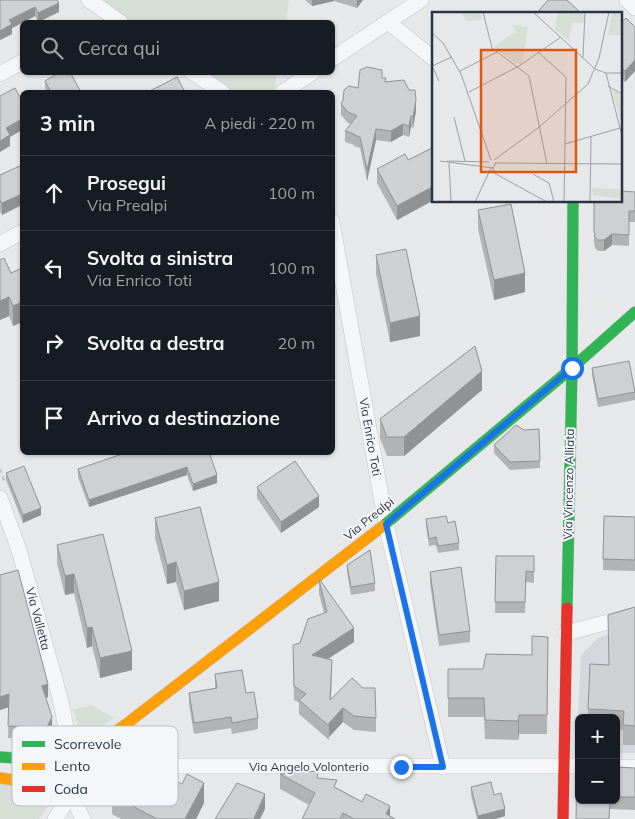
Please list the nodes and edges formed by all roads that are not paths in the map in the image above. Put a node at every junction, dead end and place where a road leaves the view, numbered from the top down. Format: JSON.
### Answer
{"nodes":[{"id":1,"x":89,"y":0,"type":"edge"},
{"id":2,"x":420,"y":0,"type":"edge"},
{"id":3,"x":627,"y":0,"type":"edge"},
{"id":4,"x":635,"y":8,"type":"edge"},
{"id":5,"x":110,"y":20,"type":"edge"},
{"id":6,"x":388,"y":22,"type":"junction"},
{"id":7,"x":335,"y":57,"type":"edge"},
{"id":8,"x":432,"y":57,"type":"edge"},
{"id":9,"x":20,"y":63,"type":"edge"},
{"id":10,"x":0,"y":74,"type":"edge"},
{"id":11,"x":196,"y":75,"type":"edge"},
{"id":12,"x":308,"y":75,"type":"edge"},
{"id":13,"x":219,"y":90,"type":"edge"},
{"id":14,"x":286,"y":90,"type":"edge"},
{"id":15,"x":573,"y":202,"type":"edge"},
{"id":16,"x":20,"y":233,"type":"edge"},
{"id":17,"x":335,"y":239,"type":"edge"},
{"id":18,"x":0,"y":244,"type":"edge"},
{"id":19,"x":635,"y":312,"type":"edge"},
{"id":20,"x":572,"y":368,"type":"junction"},
{"id":21,"x":0,"y":498,"type":"edge"},
{"id":22,"x":386,"y":524,"type":"junction"},
{"id":23,"x":635,"y":615,"type":"edge"},
{"id":24,"x":566,"y":633,"type":"junction"},
{"id":25,"x":66,"y":726,"type":"edge"},
{"id":26,"x":123,"y":726,"type":"edge"},
{"id":27,"x":178,"y":766,"type":"edge"},
{"id":28,"x":571,"y":766,"type":"edge"},
{"id":29,"x":443,"y":767,"type":"junction"},
{"id":30,"x":620,"y":767,"type":"edge"},
{"id":31,"x":635,"y":767,"type":"edge"},
{"id":32,"x":66,"y":806,"type":"edge"},
{"id":33,"x":77,"y":806,"type":"edge"},
{"id":34,"x":55,"y":819,"type":"edge"},
{"id":35,"x":83,"y":819,"type":"edge"},
{"id":36,"x":563,"y":819,"type":"edge"}],
"edges":[{"from":1,"to":5,"type":"street"},
{"from":2,"to":6,"type":"street"},
{"from":3,"to":4,"type":"street"},
{"from":6,"to":7,"type":"street"},
{"from":6,"to":8,"type":"street"},
{"from":9,"to":10,"type":"street"},
{"from":11,"to":13,"type":"street"},
{"from":12,"to":14,"type":"street"},
{"from":15,"to":20,"type":"street","name":"Via Vincenzo Alliata"},
{"from":16,"to":18,"type":"street"},
{"from":17,"to":22,"type":"street","name":"Via Enrico Toti"},
{"from":19,"to":20,"type":"street","name":"Via Prealpi"},
{"from":20,"to":22,"type":"street","name":"Via Prealpi"},
{"from":20,"to":24,"type":"street","name":"Via Vincenzo Alliata"},
{"from":21,"to":25,"type":"street","name":"Via Valletta"},
{"from":22,"to":26,"type":"street","name":"Via Prealpi"},
{"from":22,"to":29,"type":"street","name":"Via Enrico Toti"},
{"from":23,"to":24,"type":"street"},
{"from":24,"to":28,"type":"street","name":"Via Vincenzo Alliata"},
{"from":27,"to":29,"type":"street","name":"Via Angelo Volonterio"},
{"from":28,"to":29,"type":"street","name":"Via Angelo Volonterio"},
{"from":28,"to":36,"type":"street","name":"Via Vincenzo Alliata"},
{"from":30,"to":31,"type":"street"},
{"from":32,"to":34,"type":"street"},
{"from":33,"to":35,"type":"street"}]}
